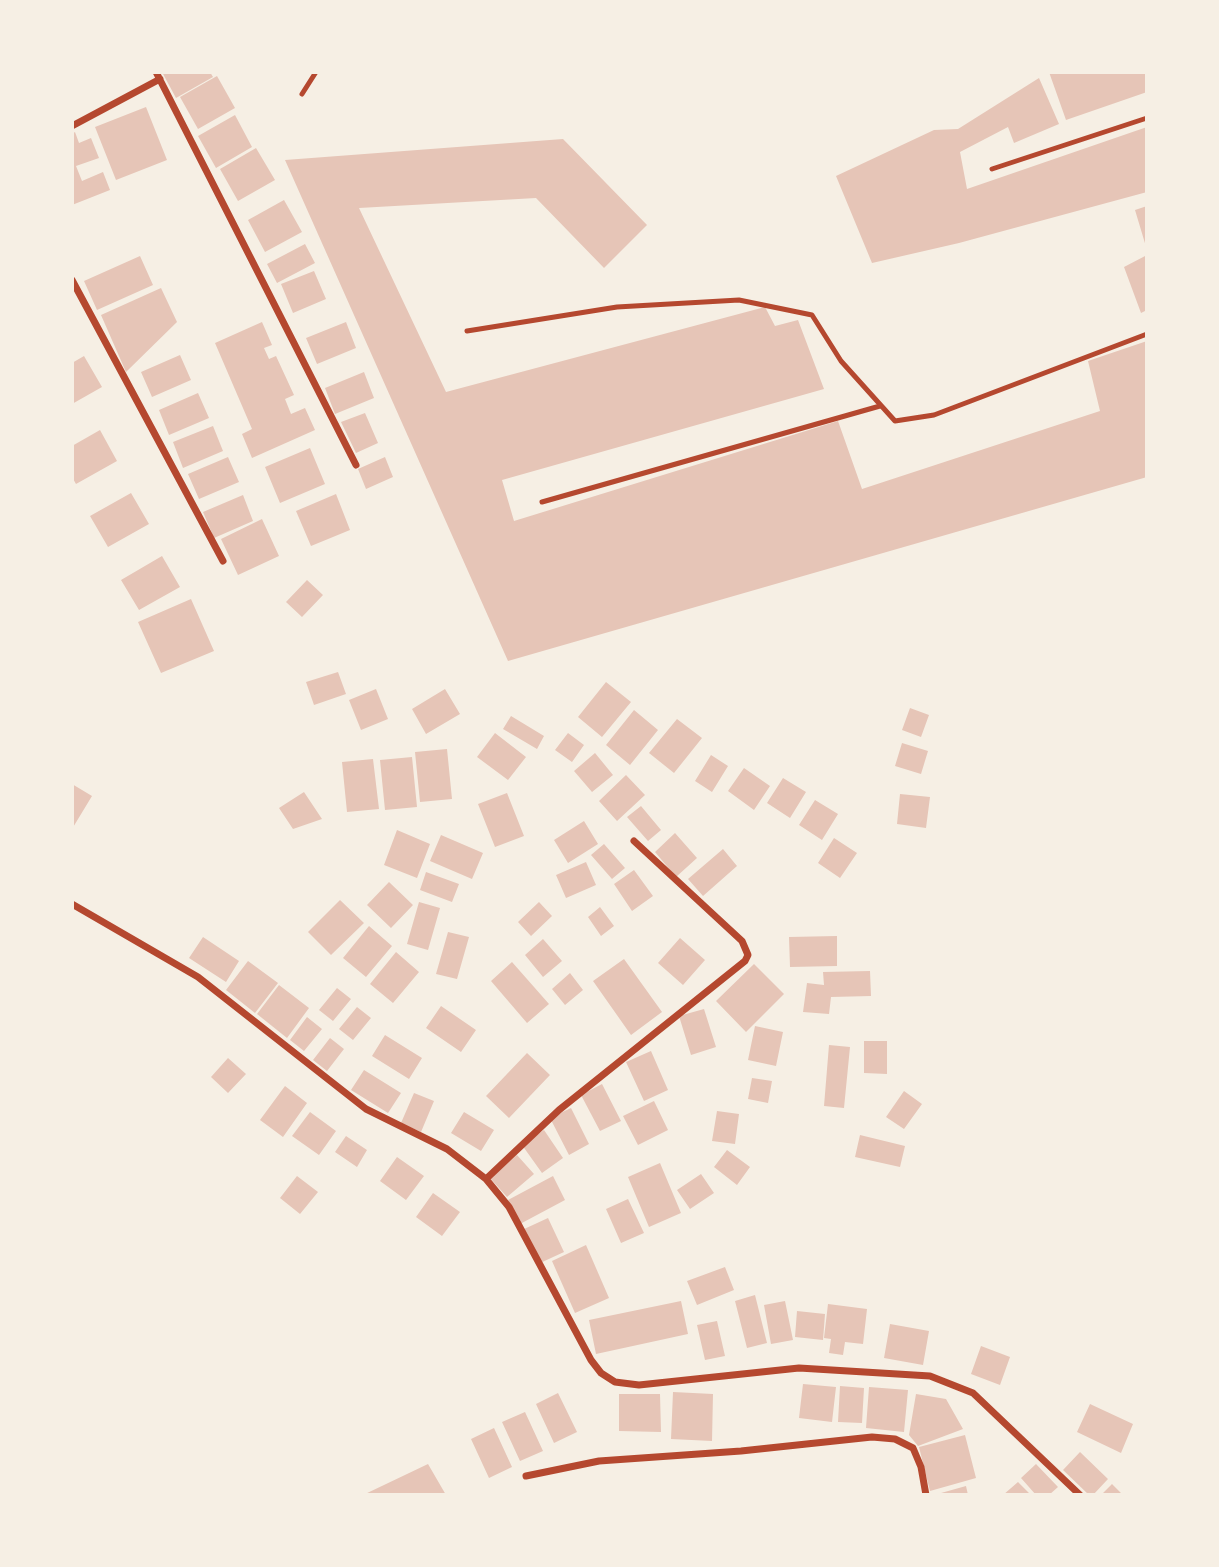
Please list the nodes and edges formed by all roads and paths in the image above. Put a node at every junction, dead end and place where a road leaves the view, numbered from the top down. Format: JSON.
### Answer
{"nodes":[{"id":1,"x":316,"y":72,"type":"edge"},
{"id":2,"x":158,"y":75,"type":"edge"},
{"id":3,"x":302,"y":94,"type":"dead end"},
{"id":4,"x":1147,"y":117,"type":"edge"},
{"id":5,"x":72,"y":126,"type":"edge"},
{"id":6,"x":992,"y":169,"type":"dead end"},
{"id":7,"x":72,"y":280,"type":"edge"},
{"id":8,"x":467,"y":331,"type":"dead end"},
{"id":9,"x":1147,"y":334,"type":"edge"},
{"id":10,"x":880,"y":406,"type":"junction"},
{"id":11,"x":356,"y":465,"type":"dead end"},
{"id":12,"x":542,"y":502,"type":"dead end"},
{"id":13,"x":223,"y":561,"type":"dead end"},
{"id":14,"x":634,"y":841,"type":"dead end"},
{"id":15,"x":72,"y":904,"type":"edge"},
{"id":16,"x":486,"y":1179,"type":"junction"},
{"id":17,"x":526,"y":1476,"type":"dead end"},
{"id":18,"x":926,"y":1495,"type":"edge"},
{"id":19,"x":1080,"y":1495,"type":"edge"}],
"edges":[{"from":1,"to":3,"type":"lane"},
{"from":2,"to":5,"type":"street"},
{"from":2,"to":11,"type":"street"},
{"from":4,"to":6,"type":"lane"},
{"from":7,"to":13,"type":"street"},
{"from":8,"to":10,"type":"lane"},
{"from":9,"to":10,"type":"lane"},
{"from":10,"to":12,"type":"lane"},
{"from":14,"to":16,"type":"street"},
{"from":15,"to":16,"type":"street"},
{"from":16,"to":19,"type":"street"},
{"from":17,"to":18,"type":"street"}]}
